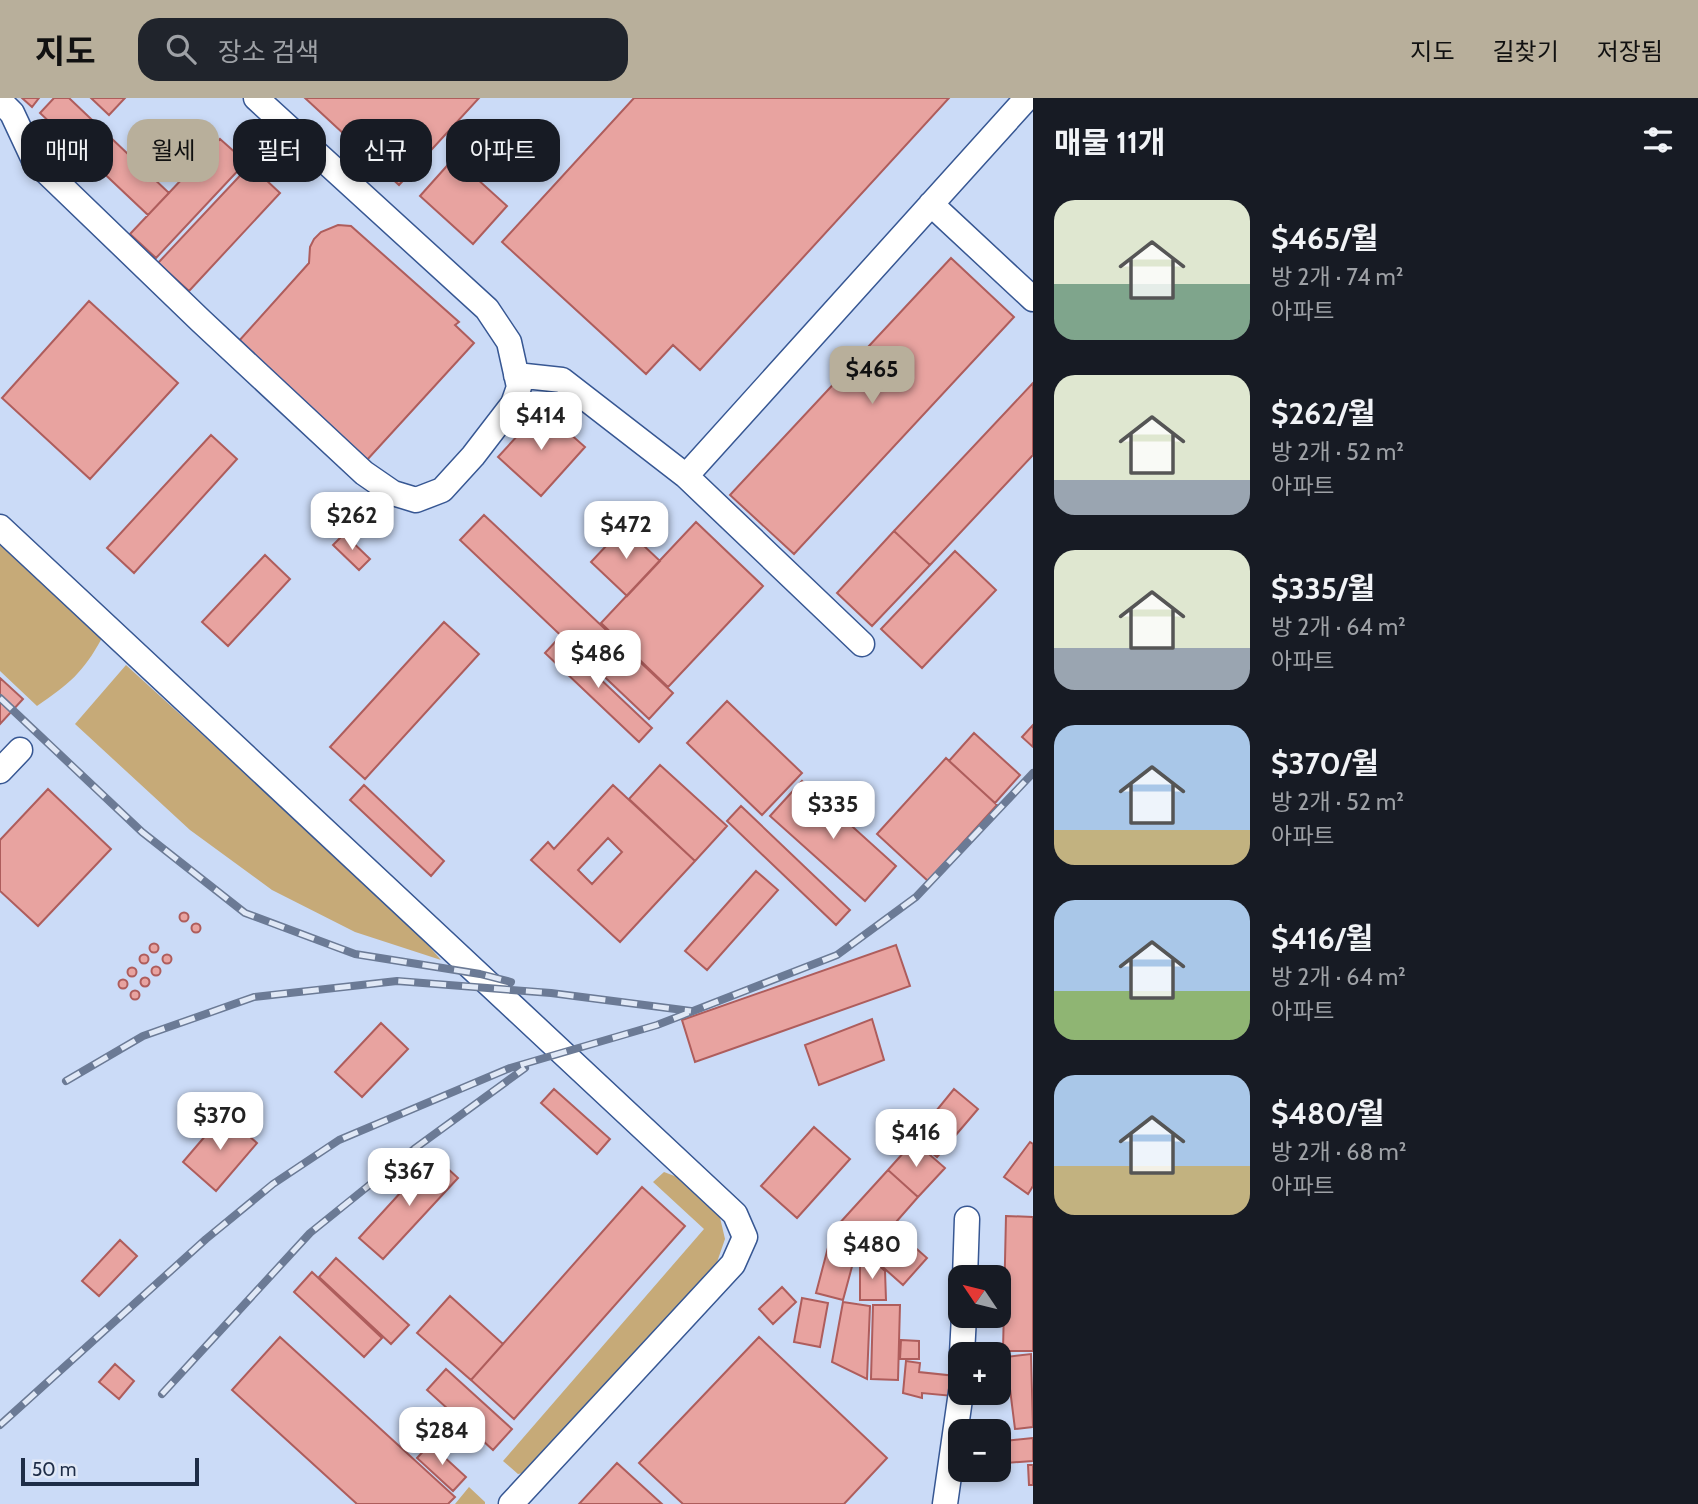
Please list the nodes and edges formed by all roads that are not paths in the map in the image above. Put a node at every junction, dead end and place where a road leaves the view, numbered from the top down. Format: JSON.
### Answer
{"nodes":[{"id":1,"x":256,"y":98,"type":"edge"},
{"id":2,"x":1027,"y":98,"type":"edge"},
{"id":3,"x":0,"y":101,"type":"edge"},
{"id":4,"x":931,"y":204,"type":"junction"},
{"id":5,"x":1033,"y":299,"type":"edge"},
{"id":6,"x":516,"y":375,"type":"junction"},
{"id":7,"x":686,"y":476,"type":"junction"},
{"id":8,"x":0,"y":527,"type":"edge"},
{"id":9,"x":862,"y":644,"type":"dead end"},
{"id":10,"x":20,"y":750,"type":"dead end"},
{"id":11,"x":0,"y":771,"type":"edge"},
{"id":12,"x":967,"y":1219,"type":"dead end"},
{"id":13,"x":965,"y":1265,"type":"edge"},
{"id":14,"x":959,"y":1405,"type":"edge"},
{"id":15,"x":511,"y":1504,"type":"edge"},
{"id":16,"x":945,"y":1504,"type":"edge"}],
"edges":[{"from":1,"to":6,"type":"street"},
{"from":2,"to":4,"type":"street"},
{"from":3,"to":6,"type":"street"},
{"from":4,"to":5,"type":"street"},
{"from":4,"to":7,"type":"street"},
{"from":6,"to":7,"type":"street"},
{"from":7,"to":9,"type":"street"},
{"from":8,"to":15,"type":"street"},
{"from":10,"to":11,"type":"street"},
{"from":12,"to":13,"type":"street"},
{"from":14,"to":16,"type":"street"}]}
